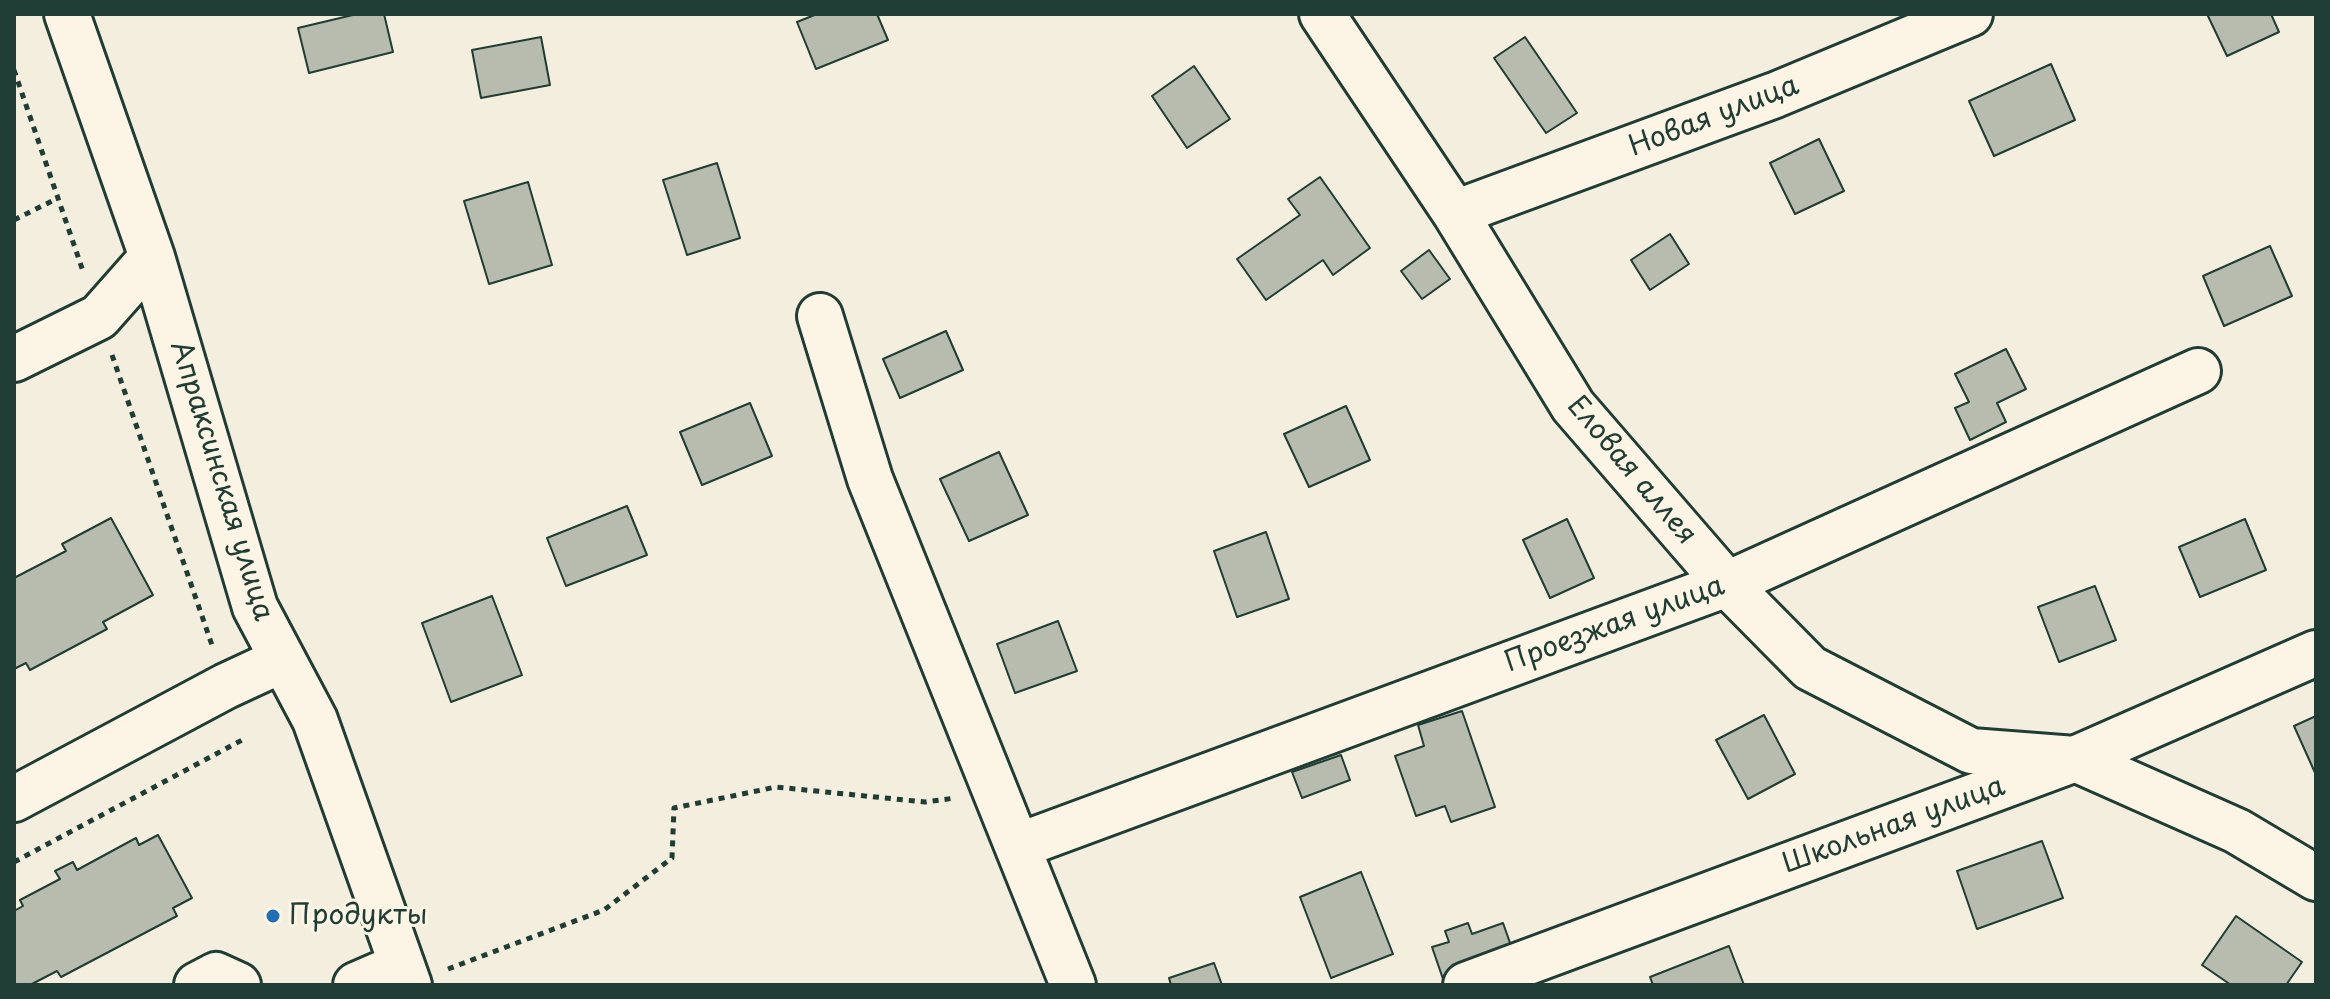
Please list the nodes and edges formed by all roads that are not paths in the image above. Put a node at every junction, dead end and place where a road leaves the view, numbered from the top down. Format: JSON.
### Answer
{"nodes":[{"id":1,"x":67,"y":14,"type":"edge"},
{"id":2,"x":1322,"y":14,"type":"edge"},
{"id":3,"x":1970,"y":14,"type":"edge"},
{"id":4,"x":1455,"y":213,"type":"junction"},
{"id":5,"x":152,"y":257,"type":"junction"},
{"id":6,"x":820,"y":316,"type":"dead end"},
{"id":7,"x":14,"y":359,"type":"edge"},
{"id":8,"x":2198,"y":371,"type":"dead end"},
{"id":9,"x":1727,"y":584,"type":"junction"},
{"id":10,"x":2316,"y":653,"type":"edge"},
{"id":11,"x":282,"y":660,"type":"junction"},
{"id":12,"x":2075,"y":759,"type":"junction"},
{"id":13,"x":14,"y":799,"type":"edge"},
{"id":14,"x":1018,"y":846,"type":"junction"},
{"id":15,"x":2316,"y":878,"type":"edge"},
{"id":16,"x":419,"y":973,"type":"edge"},
{"id":17,"x":1483,"y":982,"type":"edge"},
{"id":18,"x":197,"y":985,"type":"edge"},
{"id":19,"x":238,"y":985,"type":"edge"},
{"id":20,"x":356,"y":985,"type":"edge"},
{"id":21,"x":1073,"y":985,"type":"edge"}],
"edges":[{"from":1,"to":5,"type":"street","name":"Апраксинская улица"},
{"from":2,"to":4,"type":"street","name":"Еловая аллея"},
{"from":3,"to":4,"type":"street","name":"Новая улица"},
{"from":4,"to":9,"type":"street","name":"Еловая аллея"},
{"from":5,"to":7,"type":"street"},
{"from":5,"to":11,"type":"street","name":"Апраксинская улица"},
{"from":6,"to":14,"type":"street"},
{"from":8,"to":9,"type":"street","name":"Проезжая улица"},
{"from":9,"to":12,"type":"street","name":"Еловая аллея"},
{"from":9,"to":14,"type":"street","name":"Проезжая улица"},
{"from":10,"to":12,"type":"street","name":"Школьная улица"},
{"from":11,"to":13,"type":"street"},
{"from":11,"to":16,"type":"street","name":"Апраксинская улица"},
{"from":12,"to":15,"type":"street"},
{"from":12,"to":17,"type":"street","name":"Школьная улица"},
{"from":14,"to":21,"type":"street"},
{"from":16,"to":20,"type":"street"},
{"from":18,"to":19,"type":"street"}]}
